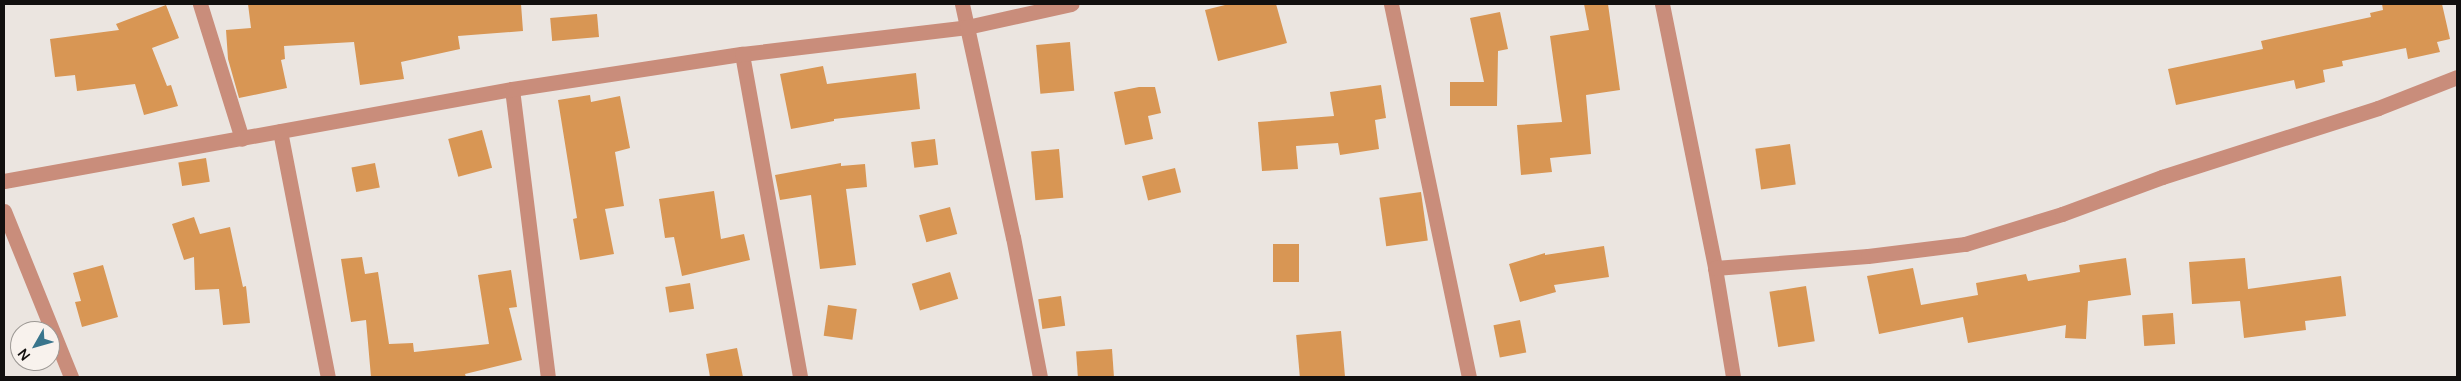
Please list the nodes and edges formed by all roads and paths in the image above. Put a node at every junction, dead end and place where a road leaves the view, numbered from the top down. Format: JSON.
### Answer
{"nodes":[{"id":1,"x":200,"y":4,"type":"edge"},
{"id":2,"x":962,"y":4,"type":"edge"},
{"id":3,"x":1071,"y":4,"type":"edge"},
{"id":4,"x":1391,"y":4,"type":"edge"},
{"id":5,"x":1662,"y":4,"type":"edge"},
{"id":6,"x":967,"y":27,"type":"junction"},
{"id":7,"x":742,"y":54,"type":"junction"},
{"id":8,"x":2457,"y":77,"type":"edge"},
{"id":9,"x":512,"y":89,"type":"junction"},
{"id":10,"x":280,"y":131,"type":"junction"},
{"id":11,"x":242,"y":139,"type":"junction"},
{"id":12,"x":4,"y":181,"type":"edge"},
{"id":13,"x":4,"y":210,"type":"edge"},
{"id":14,"x":1715,"y":268,"type":"junction"},
{"id":15,"x":71,"y":377,"type":"edge"},
{"id":16,"x":328,"y":377,"type":"edge"},
{"id":17,"x":548,"y":377,"type":"edge"},
{"id":18,"x":800,"y":377,"type":"edge"},
{"id":19,"x":1040,"y":377,"type":"edge"},
{"id":20,"x":1469,"y":377,"type":"edge"},
{"id":21,"x":1733,"y":377,"type":"edge"}],
"edges":[{"from":1,"to":11,"type":"street"},
{"from":2,"to":6,"type":"street"},
{"from":3,"to":6,"type":"street"},
{"from":4,"to":20,"type":"street"},
{"from":5,"to":14,"type":"street"},
{"from":6,"to":7,"type":"street"},
{"from":6,"to":19,"type":"street"},
{"from":7,"to":9,"type":"street"},
{"from":7,"to":18,"type":"street"},
{"from":8,"to":14,"type":"street"},
{"from":9,"to":10,"type":"street"},
{"from":9,"to":17,"type":"street"},
{"from":10,"to":11,"type":"street"},
{"from":10,"to":16,"type":"street"},
{"from":11,"to":12,"type":"street"},
{"from":13,"to":15,"type":"street"},
{"from":14,"to":21,"type":"street"}]}
